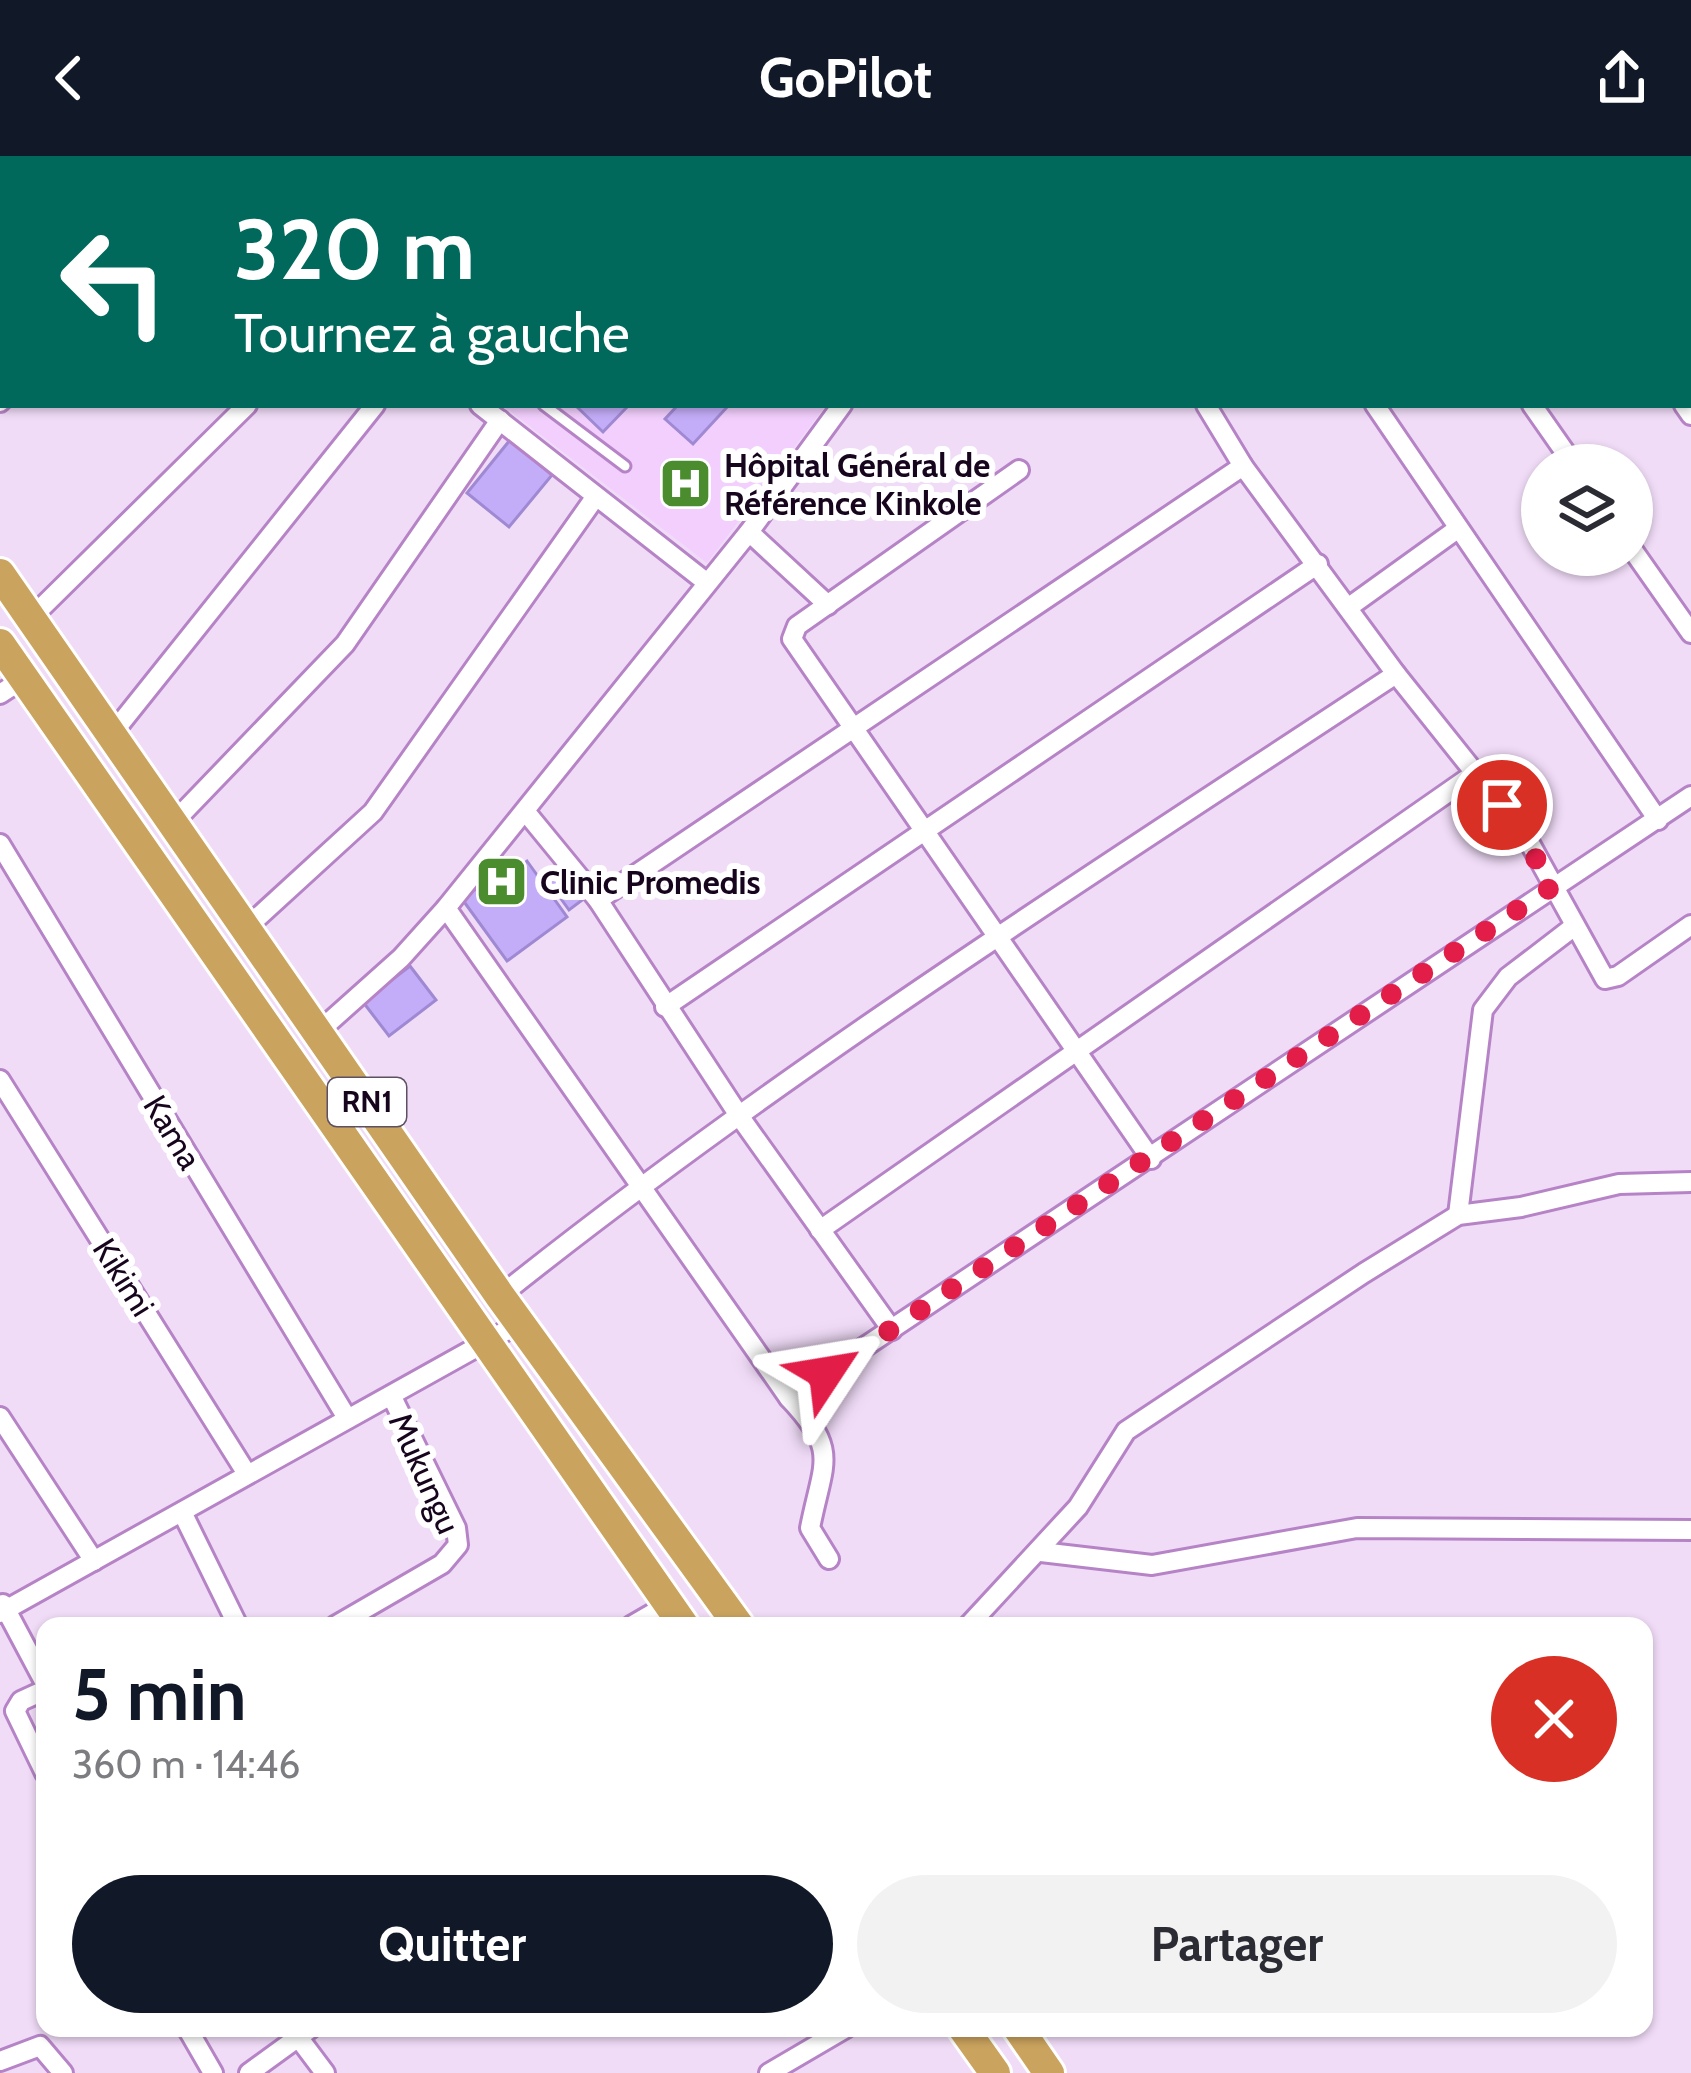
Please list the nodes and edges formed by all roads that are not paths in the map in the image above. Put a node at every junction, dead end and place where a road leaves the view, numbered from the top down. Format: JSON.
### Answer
{"nodes":[{"id":1,"x":244,"y":408,"type":"edge"},
{"id":2,"x":373,"y":408,"type":"edge"},
{"id":3,"x":484,"y":408,"type":"edge"},
{"id":4,"x":548,"y":408,"type":"edge"},
{"id":5,"x":840,"y":408,"type":"edge"},
{"id":6,"x":1208,"y":408,"type":"edge"},
{"id":7,"x":1377,"y":408,"type":"edge"},
{"id":8,"x":1534,"y":408,"type":"edge"},
{"id":9,"x":500,"y":420,"type":"junction"},
{"id":10,"x":1559,"y":444,"type":"edge"},
{"id":11,"x":625,"y":466,"type":"dead end"},
{"id":12,"x":1243,"y":466,"type":"junction"},
{"id":13,"x":1019,"y":470,"type":"dead end"},
{"id":14,"x":595,"y":500,"type":"junction"},
{"id":15,"x":1456,"y":530,"type":"junction"},
{"id":16,"x":749,"y":532,"type":"junction"},
{"id":17,"x":1318,"y":564,"type":"junction"},
{"id":18,"x":0,"y":574,"type":"edge"},
{"id":19,"x":1651,"y":576,"type":"edge"},
{"id":20,"x":706,"y":582,"type":"junction"},
{"id":21,"x":828,"y":605,"type":"junction"},
{"id":22,"x":1349,"y":607,"type":"junction"},
{"id":23,"x":31,"y":618,"type":"junction"},
{"id":24,"x":1691,"y":633,"type":"edge"},
{"id":25,"x":0,"y":644,"type":"edge"},
{"id":26,"x":1396,"y":674,"type":"junction"},
{"id":27,"x":12,"y":686,"type":"edge"},
{"id":28,"x":851,"y":727,"type":"junction"},
{"id":29,"x":112,"y":734,"type":"junction"},
{"id":30,"x":1477,"y":772,"type":"junction"},
{"id":31,"x":1691,"y":796,"type":"edge"},
{"id":32,"x":525,"y":811,"type":"junction"},
{"id":33,"x":1658,"y":820,"type":"junction"},
{"id":34,"x":170,"y":826,"type":"junction"},
{"id":35,"x":923,"y":831,"type":"junction"},
{"id":36,"x":0,"y":844,"type":"edge"},
{"id":37,"x":1553,"y":886,"type":"junction"},
{"id":38,"x":598,"y":899,"type":"junction"},
{"id":39,"x":446,"y":908,"type":"junction"},
{"id":40,"x":1691,"y":925,"type":"edge"},
{"id":41,"x":1572,"y":928,"type":"junction"},
{"id":42,"x":244,"y":930,"type":"junction"},
{"id":43,"x":996,"y":937,"type":"junction"},
{"id":44,"x":665,"y":1006,"type":"junction"},
{"id":45,"x":317,"y":1033,"type":"junction"},
{"id":46,"x":1076,"y":1050,"type":"junction"},
{"id":47,"x":0,"y":1080,"type":"edge"},
{"id":48,"x":740,"y":1118,"type":"junction"},
{"id":49,"x":1151,"y":1159,"type":"junction"},
{"id":50,"x":1691,"y":1182,"type":"edge"},
{"id":51,"x":640,"y":1184,"type":"junction"},
{"id":52,"x":1458,"y":1215,"type":"junction"},
{"id":53,"x":820,"y":1230,"type":"junction"},
{"id":54,"x":500,"y":1295,"type":"junction"},
{"id":55,"x":520,"y":1323,"type":"junction"},
{"id":56,"x":892,"y":1330,"type":"junction"},
{"id":57,"x":488,"y":1342,"type":"junction"},
{"id":58,"x":392,"y":1397,"type":"junction"},
{"id":59,"x":789,"y":1398,"type":"junction"},
{"id":60,"x":0,"y":1417,"type":"edge"},
{"id":61,"x":347,"y":1418,"type":"junction"},
{"id":62,"x":247,"y":1474,"type":"junction"},
{"id":63,"x":183,"y":1514,"type":"junction"},
{"id":64,"x":1691,"y":1530,"type":"edge"},
{"id":65,"x":1041,"y":1552,"type":"junction"},
{"id":66,"x":829,"y":1559,"type":"dead end"},
{"id":67,"x":94,"y":1561,"type":"junction"},
{"id":68,"x":2,"y":1608,"type":"edge"},
{"id":69,"x":676,"y":1615,"type":"edge"},
{"id":70,"x":234,"y":1617,"type":"edge"},
{"id":71,"x":351,"y":1617,"type":"edge"},
{"id":72,"x":732,"y":1617,"type":"edge"},
{"id":73,"x":977,"y":1617,"type":"edge"},
{"id":74,"x":36,"y":1670,"type":"edge"},
{"id":75,"x":36,"y":1692,"type":"edge"},
{"id":76,"x":36,"y":1755,"type":"edge"},
{"id":77,"x":193,"y":2037,"type":"edge"},
{"id":78,"x":298,"y":2037,"type":"edge"},
{"id":79,"x":306,"y":2037,"type":"edge"},
{"id":80,"x":831,"y":2037,"type":"edge"},
{"id":81,"x":970,"y":2037,"type":"edge"},
{"id":82,"x":1024,"y":2037,"type":"edge"},
{"id":83,"x":0,"y":2061,"type":"edge"},
{"id":84,"x":63,"y":2073,"type":"edge"},
{"id":85,"x":213,"y":2073,"type":"edge"},
{"id":86,"x":249,"y":2073,"type":"edge"},
{"id":87,"x":325,"y":2073,"type":"edge"},
{"id":88,"x":769,"y":2073,"type":"edge"},
{"id":89,"x":995,"y":2073,"type":"edge"},
{"id":90,"x":1049,"y":2073,"type":"edge"}],
"edges":[{"from":1,"to":23,"type":"street"},
{"from":2,"to":29,"type":"street"},
{"from":3,"to":9,"type":"street"},
{"from":4,"to":11,"type":"lane"},
{"from":5,"to":16,"type":"street"},
{"from":6,"to":12,"type":"street"},
{"from":7,"to":15,"type":"street"},
{"from":8,"to":10,"type":"street"},
{"from":9,"to":14,"type":"street"},
{"from":9,"to":34,"type":"street"},
{"from":12,"to":17,"type":"street"},
{"from":12,"to":28,"type":"street"},
{"from":13,"to":21,"type":"street"},
{"from":14,"to":20,"type":"street"},
{"from":14,"to":42,"type":"street"},
{"from":15,"to":22,"type":"street"},
{"from":15,"to":33,"type":"street"},
{"from":16,"to":20,"type":"street"},
{"from":16,"to":21,"type":"street"},
{"from":17,"to":22,"type":"street"},
{"from":17,"to":35,"type":"street"},
{"from":18,"to":23,"type":"highway","number":"RN1"},
{"from":19,"to":24,"type":"street"},
{"from":20,"to":32,"type":"street"},
{"from":21,"to":28,"type":"street"},
{"from":22,"to":26,"type":"street"},
{"from":23,"to":29,"type":"highway","number":"RN1"},
{"from":25,"to":27,"type":"highway","number":"RN1"},
{"from":26,"to":30,"type":"street"},
{"from":26,"to":43,"type":"street"},
{"from":27,"to":57,"type":"highway","number":"RN1"},
{"from":28,"to":35,"type":"street"},
{"from":28,"to":38,"type":"street"},
{"from":29,"to":34,"type":"highway","number":"RN1"},
{"from":30,"to":37,"type":"street"},
{"from":30,"to":46,"type":"street"},
{"from":31,"to":33,"type":"street"},
{"from":32,"to":38,"type":"street"},
{"from":32,"to":39,"type":"street"},
{"from":33,"to":37,"type":"street"},
{"from":34,"to":42,"type":"highway","number":"RN1"},
{"from":35,"to":43,"type":"street"},
{"from":35,"to":44,"type":"street"},
{"from":36,"to":61,"type":"street","name":"Kama"},
{"from":37,"to":41,"type":"street"},
{"from":37,"to":49,"type":"street"},
{"from":38,"to":44,"type":"street"},
{"from":39,"to":45,"type":"street"},
{"from":39,"to":51,"type":"street"},
{"from":40,"to":41,"type":"street"},
{"from":41,"to":52,"type":"street"},
{"from":42,"to":45,"type":"highway","number":"RN1"},
{"from":43,"to":46,"type":"street"},
{"from":43,"to":48,"type":"street"},
{"from":44,"to":48,"type":"street"},
{"from":45,"to":54,"type":"highway","number":"RN1"},
{"from":46,"to":49,"type":"street"},
{"from":46,"to":53,"type":"street"},
{"from":47,"to":62,"type":"street","name":"Kikimi"},
{"from":48,"to":51,"type":"street"},
{"from":48,"to":53,"type":"street"},
{"from":49,"to":56,"type":"street"},
{"from":50,"to":52,"type":"street"},
{"from":51,"to":54,"type":"street"},
{"from":51,"to":59,"type":"street"},
{"from":52,"to":65,"type":"street"},
{"from":53,"to":56,"type":"street"},
{"from":54,"to":55,"type":"highway","number":"RN1"},
{"from":55,"to":57,"type":"street"},
{"from":55,"to":72,"type":"highway","number":"RN1"},
{"from":56,"to":59,"type":"street"},
{"from":57,"to":58,"type":"street"},
{"from":57,"to":69,"type":"highway","number":"RN1"},
{"from":58,"to":61,"type":"street"},
{"from":58,"to":71,"type":"street","name":"Mukungu"},
{"from":59,"to":66,"type":"street"},
{"from":60,"to":67,"type":"street"},
{"from":61,"to":62,"type":"street"},
{"from":62,"to":63,"type":"street"},
{"from":63,"to":67,"type":"street"},
{"from":63,"to":70,"type":"street"},
{"from":64,"to":65,"type":"street"},
{"from":65,"to":73,"type":"street"},
{"from":67,"to":68,"type":"street"},
{"from":68,"to":74,"type":"street"},
{"from":75,"to":76,"type":"street"},
{"from":77,"to":85,"type":"street"},
{"from":78,"to":86,"type":"street"},
{"from":79,"to":87,"type":"street"},
{"from":80,"to":88,"type":"street"},
{"from":81,"to":89,"type":"highway"},
{"from":82,"to":90,"type":"highway"},
{"from":83,"to":84,"type":"street"}]}
